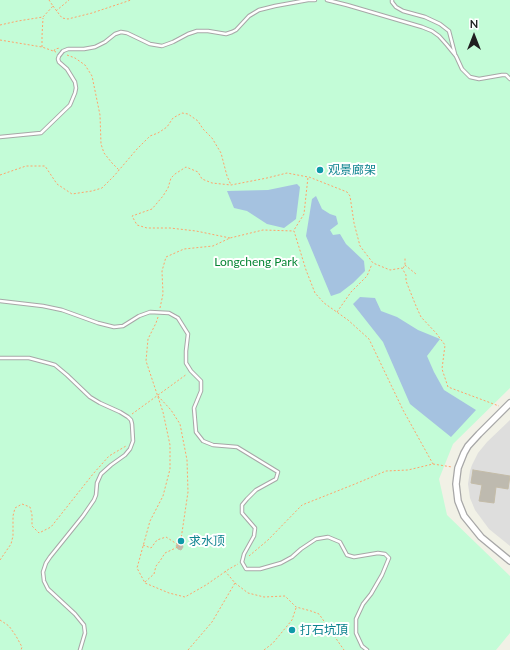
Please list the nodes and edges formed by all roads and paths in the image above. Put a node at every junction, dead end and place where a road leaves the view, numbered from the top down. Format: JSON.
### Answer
{"nodes":[{"id":1,"x":49,"y":0,"type":"edge"},
{"id":2,"x":69,"y":0,"type":"edge"},
{"id":3,"x":131,"y":0,"type":"edge"},
{"id":4,"x":315,"y":0,"type":"edge"},
{"id":5,"x":327,"y":0,"type":"edge"},
{"id":6,"x":392,"y":0,"type":"edge"},
{"id":7,"x":53,"y":6,"type":"junction"},
{"id":8,"x":56,"y":11,"type":"junction"},
{"id":9,"x":43,"y":17,"type":"junction"},
{"id":10,"x":0,"y":25,"type":"edge"},
{"id":11,"x":42,"y":47,"type":"dead end"},
{"id":12,"x":456,"y":56,"type":"junction"},
{"id":13,"x":510,"y":78,"type":"edge"},
{"id":14,"x":0,"y":137,"type":"edge"},
{"id":15,"x":101,"y":144,"type":"dead end"},
{"id":16,"x":119,"y":171,"type":"junction"},
{"id":17,"x":0,"y":175,"type":"edge"},
{"id":18,"x":308,"y":177,"type":"junction"},
{"id":19,"x":231,"y":185,"type":"junction"},
{"id":20,"x":263,"y":230,"type":"dead end"},
{"id":21,"x":294,"y":231,"type":"junction"},
{"id":22,"x":230,"y":238,"type":"dead end"},
{"id":23,"x":405,"y":258,"type":"dead end"},
{"id":24,"x":373,"y":263,"type":"junction"},
{"id":25,"x":406,"y":265,"type":"junction"},
{"id":26,"x":402,"y":268,"type":"junction"},
{"id":27,"x":416,"y":274,"type":"dead end"},
{"id":28,"x":0,"y":301,"type":"edge"},
{"id":29,"x":337,"y":312,"type":"junction"},
{"id":30,"x":0,"y":358,"type":"edge"},
{"id":31,"x":191,"y":371,"type":"junction"},
{"id":32,"x":158,"y":395,"type":"junction"},
{"id":33,"x":510,"y":403,"type":"edge"},
{"id":34,"x":505,"y":408,"type":"junction"},
{"id":35,"x":128,"y":417,"type":"junction"},
{"id":36,"x":133,"y":441,"type":"junction"},
{"id":37,"x":433,"y":464,"type":"dead end"},
{"id":38,"x":143,"y":545,"type":"dead end"},
{"id":39,"x":180,"y":546,"type":"junction"},
{"id":40,"x":0,"y":560,"type":"edge"},
{"id":41,"x":510,"y":561,"type":"edge"},
{"id":42,"x":225,"y":571,"type":"dead end"},
{"id":43,"x":145,"y":582,"type":"dead end"},
{"id":44,"x":235,"y":583,"type":"junction"},
{"id":45,"x":296,"y":607,"type":"junction"},
{"id":46,"x":0,"y":620,"type":"edge"},
{"id":47,"x":21,"y":650,"type":"edge"},
{"id":48,"x":80,"y":650,"type":"edge"},
{"id":49,"x":188,"y":650,"type":"edge"},
{"id":50,"x":264,"y":650,"type":"edge"},
{"id":51,"x":344,"y":650,"type":"edge"},
{"id":52,"x":367,"y":650,"type":"edge"}],
"edges":[{"from":1,"to":7,"type":"path"},
{"from":2,"to":8,"type":"path"},
{"from":3,"to":8,"type":"path"},
{"from":4,"to":14,"type":"lane","bridge":true},
{"from":5,"to":12,"type":"lane"},
{"from":6,"to":12,"type":"lane"},
{"from":7,"to":8,"type":"path"},
{"from":7,"to":9,"type":"path"},
{"from":9,"to":10,"type":"path"},
{"from":9,"to":11,"type":"path"},
{"from":12,"to":13,"type":"lane"},
{"from":15,"to":16,"type":"path"},
{"from":16,"to":17,"type":"path"},
{"from":16,"to":19,"type":"path"},
{"from":18,"to":19,"type":"path"},
{"from":18,"to":21,"type":"path"},
{"from":18,"to":24,"type":"path"},
{"from":19,"to":22,"type":"path"},
{"from":20,"to":21,"type":"path"},
{"from":21,"to":29,"type":"path"},
{"from":23,"to":25,"type":"path"},
{"from":24,"to":26,"type":"path"},
{"from":24,"to":29,"type":"path"},
{"from":25,"to":26,"type":"path"},
{"from":25,"to":27,"type":"path"},
{"from":26,"to":34,"type":"path"},
{"from":28,"to":31,"type":"lane"},
{"from":29,"to":37,"type":"path"},
{"from":30,"to":35,"type":"lane"},
{"from":31,"to":32,"type":"path"},
{"from":31,"to":52,"type":"lane"},
{"from":32,"to":35,"type":"path"},
{"from":32,"to":39,"type":"path"},
{"from":33,"to":34,"type":"street"},
{"from":34,"to":41,"type":"street"},
{"from":35,"to":36,"type":"lane"},
{"from":36,"to":40,"type":"path"},
{"from":36,"to":48,"type":"lane"},
{"from":38,"to":39,"type":"path"},
{"from":39,"to":43,"type":"path"},
{"from":42,"to":44,"type":"path"},
{"from":44,"to":45,"type":"path"},
{"from":44,"to":49,"type":"path"},
{"from":45,"to":50,"type":"path"},
{"from":45,"to":51,"type":"path"},
{"from":46,"to":47,"type":"path"}]}
